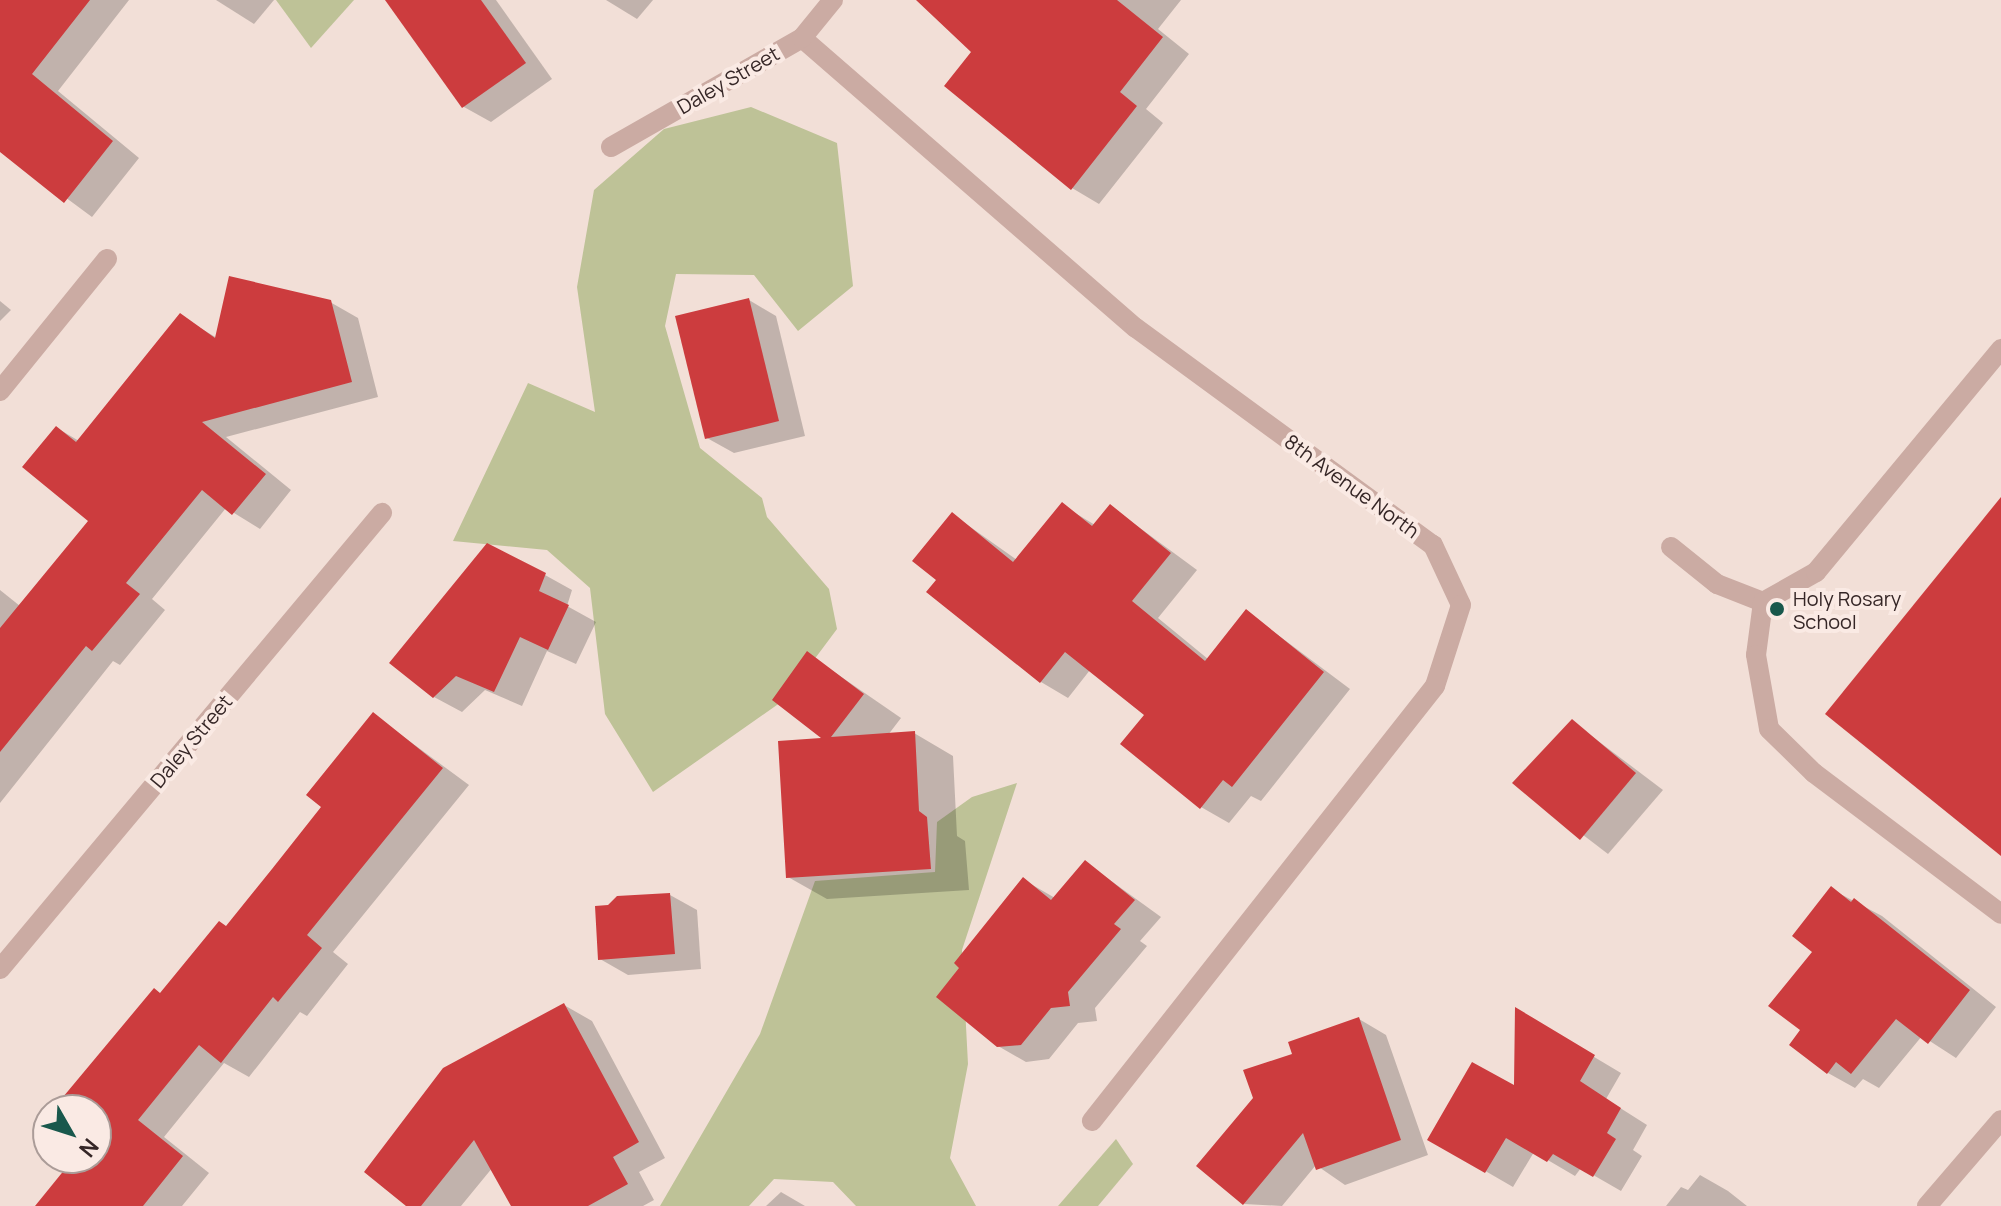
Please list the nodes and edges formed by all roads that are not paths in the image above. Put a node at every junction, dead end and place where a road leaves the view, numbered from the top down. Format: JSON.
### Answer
{"nodes":[{"id":1,"x":833,"y":0,"type":"edge"},
{"id":2,"x":802,"y":38,"type":"junction"},
{"id":3,"x":611,"y":147,"type":"dead end"},
{"id":4,"x":107,"y":259,"type":"dead end"},
{"id":5,"x":2001,"y":349,"type":"edge"},
{"id":6,"x":0,"y":391,"type":"edge"},
{"id":7,"x":382,"y":513,"type":"dead end"},
{"id":8,"x":1671,"y":547,"type":"dead end"},
{"id":9,"x":1763,"y":602,"type":"junction"},
{"id":10,"x":2001,"y":914,"type":"edge"},
{"id":11,"x":0,"y":969,"type":"edge"},
{"id":12,"x":2001,"y":1120,"type":"edge"},
{"id":13,"x":1092,"y":1121,"type":"dead end"},
{"id":14,"x":1927,"y":1206,"type":"edge"}],
"edges":[{"from":1,"to":2,"type":"street","name":"Daley Street"},
{"from":2,"to":3,"type":"street","name":"Daley Street"},
{"from":2,"to":13,"type":"street","name":"8th Avenue North"},
{"from":4,"to":6,"type":"street"},
{"from":5,"to":9,"type":"street"},
{"from":7,"to":11,"type":"street","name":"Daley Street"},
{"from":8,"to":9,"type":"street"},
{"from":9,"to":10,"type":"street"},
{"from":12,"to":14,"type":"street"}]}
